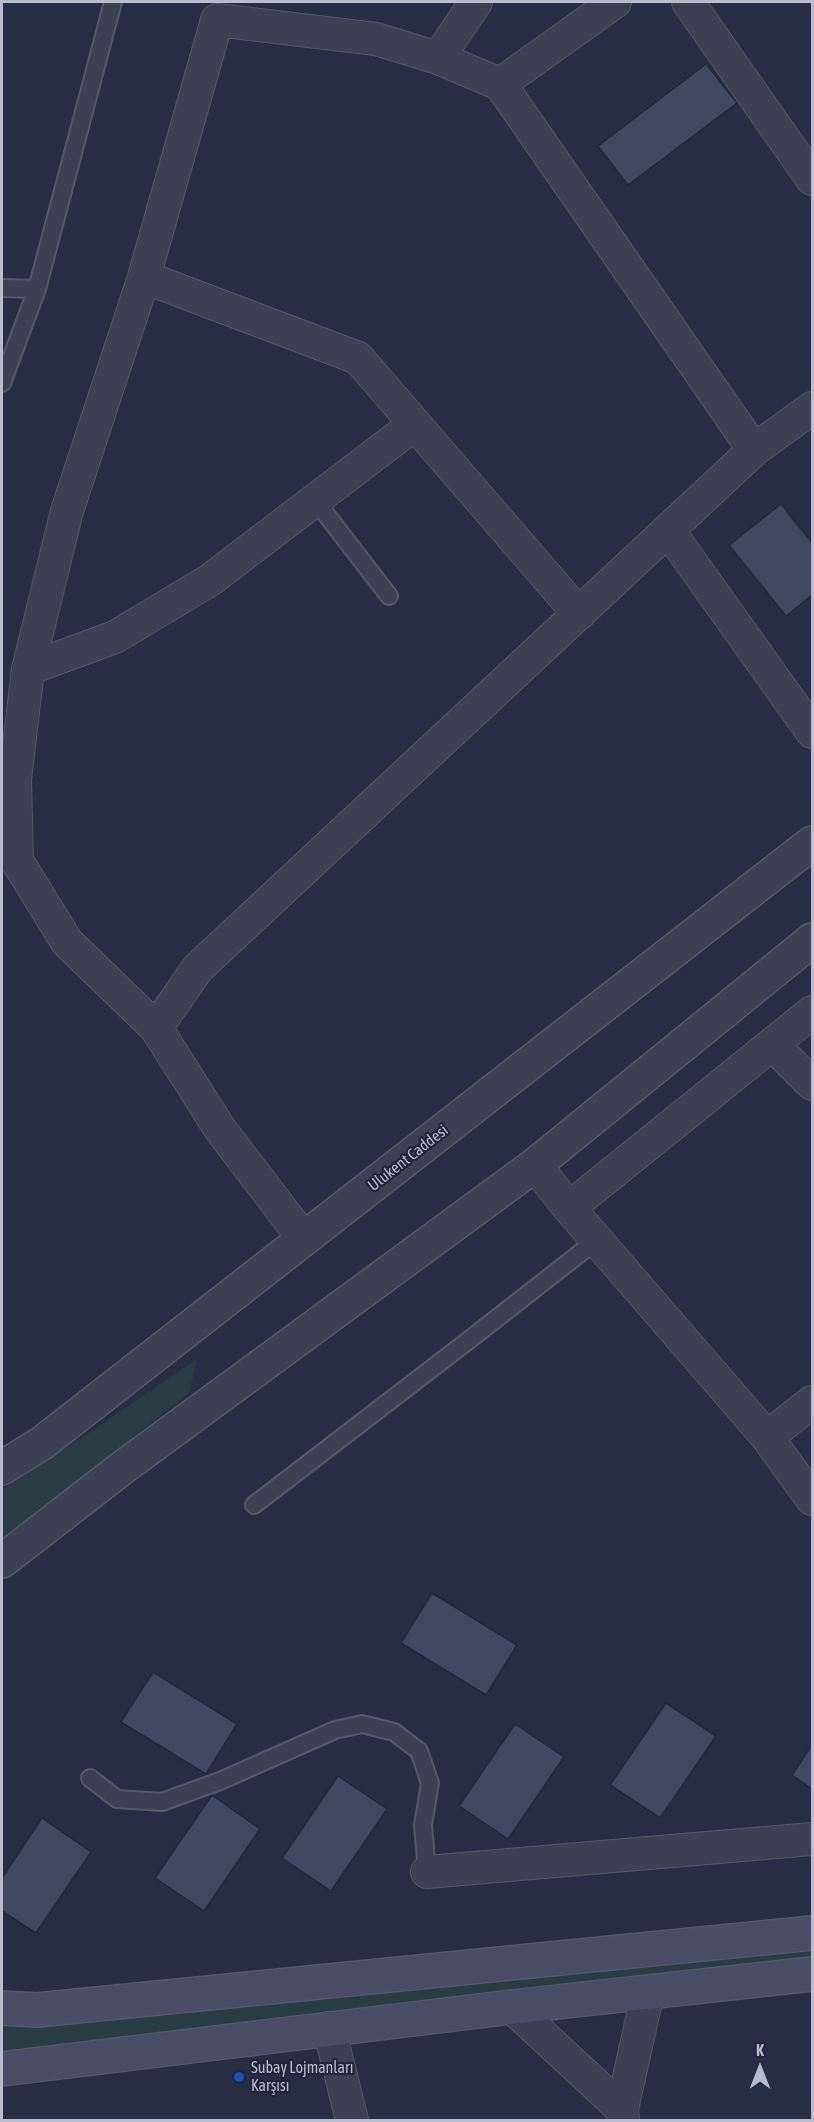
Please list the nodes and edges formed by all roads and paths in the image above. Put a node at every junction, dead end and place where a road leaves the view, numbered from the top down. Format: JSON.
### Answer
{"nodes":[{"id":1,"x":112,"y":2,"type":"edge"},
{"id":2,"x":476,"y":2,"type":"edge"},
{"id":3,"x":615,"y":2,"type":"edge"},
{"id":4,"x":688,"y":2,"type":"edge"},
{"id":5,"x":224,"y":11,"type":"edge"},
{"id":6,"x":438,"y":58,"type":"junction"},
{"id":7,"x":500,"y":84,"type":"junction"},
{"id":8,"x":813,"y":179,"type":"edge"},
{"id":9,"x":144,"y":277,"type":"junction"},
{"id":10,"x":2,"y":288,"type":"edge"},
{"id":11,"x":37,"y":289,"type":"junction"},
{"id":12,"x":2,"y":383,"type":"edge"},
{"id":13,"x":813,"y":408,"type":"edge"},
{"id":14,"x":415,"y":424,"type":"junction"},
{"id":15,"x":754,"y":450,"type":"junction"},
{"id":16,"x":315,"y":501,"type":"junction"},
{"id":17,"x":668,"y":530,"type":"junction"},
{"id":18,"x":389,"y":596,"type":"dead end"},
{"id":19,"x":579,"y":614,"type":"junction"},
{"id":20,"x":28,"y":669,"type":"junction"},
{"id":21,"x":813,"y":732,"type":"edge"},
{"id":22,"x":813,"y":843,"type":"edge"},
{"id":23,"x":813,"y":940,"type":"edge"},
{"id":24,"x":813,"y":1012,"type":"edge"},
{"id":25,"x":156,"y":1028,"type":"junction"},
{"id":26,"x":773,"y":1045,"type":"junction"},
{"id":27,"x":813,"y":1084,"type":"edge"},
{"id":28,"x":535,"y":1165,"type":"junction"},
{"id":29,"x":569,"y":1208,"type":"junction"},
{"id":30,"x":304,"y":1239,"type":"junction"},
{"id":31,"x":597,"y":1240,"type":"junction"},
{"id":32,"x":813,"y":1402,"type":"edge"},
{"id":33,"x":767,"y":1437,"type":"junction"},
{"id":34,"x":2,"y":1468,"type":"edge"},
{"id":35,"x":813,"y":1499,"type":"edge"},
{"id":36,"x":254,"y":1504,"type":"dead end"},
{"id":37,"x":2,"y":1561,"type":"edge"},
{"id":38,"x":90,"y":1778,"type":"dead end"},
{"id":39,"x":813,"y":1839,"type":"edge"},
{"id":40,"x":428,"y":1872,"type":"joint"},
{"id":41,"x":813,"y":1933,"type":"edge"},
{"id":42,"x":813,"y":1974,"type":"edge"},
{"id":43,"x":648,"y":1992,"type":"junction"},
{"id":44,"x":512,"y":2007,"type":"junction"},
{"id":45,"x":2,"y":2008,"type":"edge"},
{"id":46,"x":329,"y":2028,"type":"junction"},
{"id":47,"x":2,"y":2069,"type":"edge"},
{"id":48,"x":622,"y":2115,"type":"edge"},
{"id":49,"x":352,"y":2121,"type":"edge"}],
"edges":[{"from":1,"to":11,"type":"lane"},
{"from":2,"to":6,"type":"street"},
{"from":3,"to":7,"type":"street"},
{"from":4,"to":8,"type":"street"},
{"from":5,"to":6,"type":"street"},
{"from":5,"to":9,"type":"street"},
{"from":6,"to":7,"type":"street"},
{"from":7,"to":15,"type":"street"},
{"from":9,"to":14,"type":"street"},
{"from":9,"to":20,"type":"street"},
{"from":10,"to":11,"type":"lane"},
{"from":11,"to":12,"type":"lane"},
{"from":13,"to":15,"type":"street"},
{"from":14,"to":16,"type":"street"},
{"from":14,"to":19,"type":"street"},
{"from":15,"to":17,"type":"street"},
{"from":16,"to":18,"type":"lane"},
{"from":16,"to":20,"type":"street"},
{"from":17,"to":19,"type":"street"},
{"from":17,"to":21,"type":"street"},
{"from":19,"to":25,"type":"street"},
{"from":20,"to":25,"type":"street"},
{"from":22,"to":30,"type":"street","name":"Ulukent Caddesi"},
{"from":23,"to":28,"type":"street"},
{"from":24,"to":26,"type":"street"},
{"from":25,"to":30,"type":"street"},
{"from":26,"to":27,"type":"street"},
{"from":26,"to":29,"type":"street"},
{"from":28,"to":29,"type":"street"},
{"from":28,"to":37,"type":"street"},
{"from":29,"to":31,"type":"street"},
{"from":30,"to":34,"type":"street","name":"Ulukent Caddesi"},
{"from":31,"to":33,"type":"street"},
{"from":31,"to":36,"type":"lane"},
{"from":32,"to":33,"type":"street"},
{"from":33,"to":35,"type":"street"},
{"from":38,"to":40,"type":"lane"},
{"from":39,"to":40,"type":"street"},
{"from":41,"to":45,"type":"main road"},
{"from":42,"to":43,"type":"main road"},
{"from":43,"to":44,"type":"main road"},
{"from":43,"to":48,"type":"street"},
{"from":44,"to":46,"type":"main road"},
{"from":44,"to":48,"type":"street"},
{"from":46,"to":47,"type":"main road"},
{"from":46,"to":49,"type":"street"}]}
